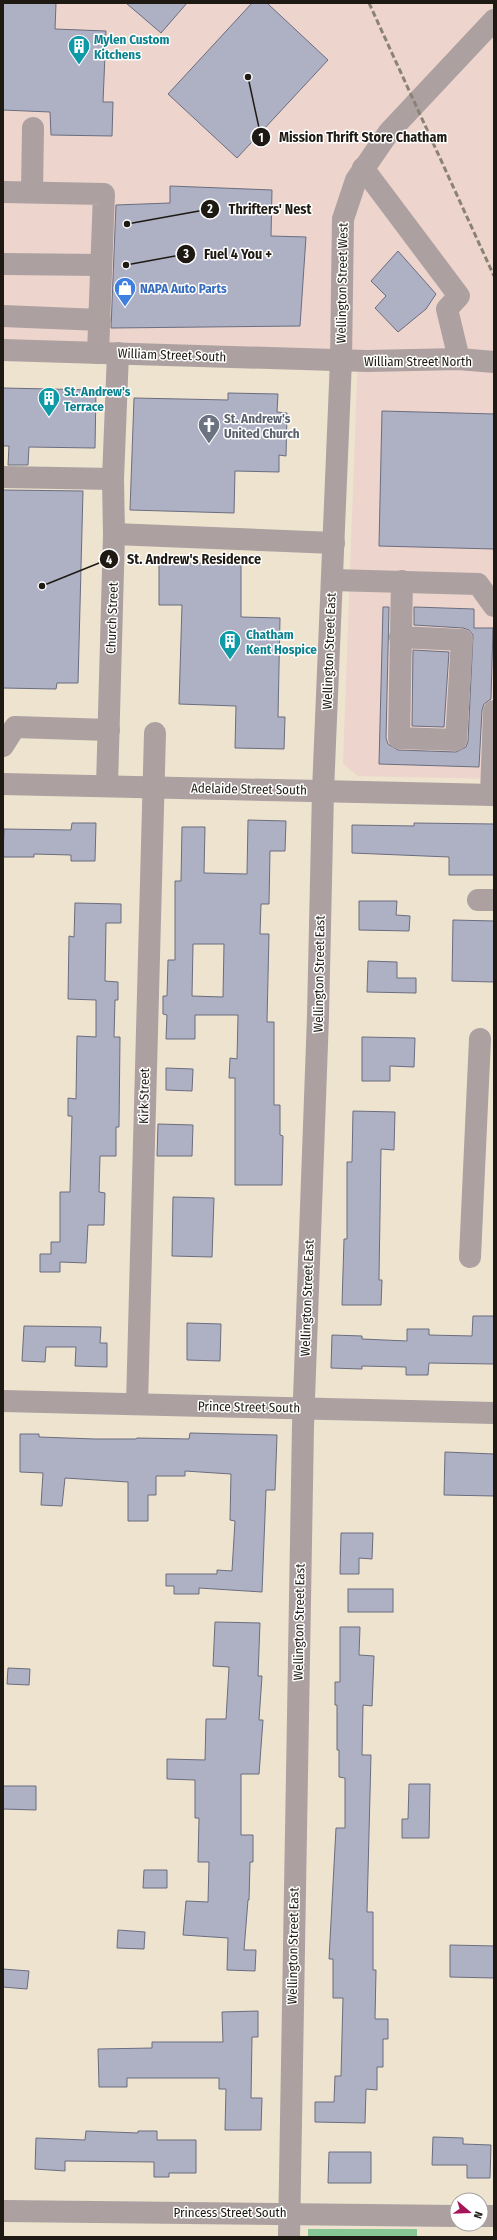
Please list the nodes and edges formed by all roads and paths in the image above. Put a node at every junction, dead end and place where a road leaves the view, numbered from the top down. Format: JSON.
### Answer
{"nodes":[{"id":1,"x":494,"y":20,"type":"edge"},
{"id":2,"x":34,"y":128,"type":"dead end"},
{"id":3,"x":363,"y":168,"type":"junction"},
{"id":4,"x":3,"y":192,"type":"edge"},
{"id":5,"x":32,"y":192,"type":"junction"},
{"id":6,"x":3,"y":264,"type":"edge"},
{"id":7,"x":101,"y":265,"type":"junction"},
{"id":8,"x":3,"y":316,"type":"edge"},
{"id":9,"x":100,"y":320,"type":"junction"},
{"id":10,"x":3,"y":350,"type":"edge"},
{"id":11,"x":108,"y":353,"type":"junction"},
{"id":12,"x":459,"y":359,"type":"junction"},
{"id":13,"x":341,"y":360,"type":"junction"},
{"id":14,"x":494,"y":362,"type":"edge"},
{"id":15,"x":3,"y":477,"type":"edge"},
{"id":16,"x":113,"y":479,"type":"junction"},
{"id":17,"x":114,"y":534,"type":"junction"},
{"id":18,"x":334,"y":543,"type":"junction"},
{"id":19,"x":332,"y":580,"type":"junction"},
{"id":20,"x":402,"y":581,"type":"junction"},
{"id":21,"x":494,"y":606,"type":"edge"},
{"id":22,"x":400,"y":637,"type":"junction"},
{"id":23,"x":494,"y":711,"type":"edge"},
{"id":24,"x":108,"y":730,"type":"junction"},
{"id":25,"x":154,"y":733,"type":"dead end"},
{"id":26,"x":3,"y":746,"type":"edge"},
{"id":27,"x":3,"y":784,"type":"edge"},
{"id":28,"x":107,"y":786,"type":"junction"},
{"id":29,"x":152,"y":787,"type":"junction"},
{"id":30,"x":323,"y":791,"type":"junction"},
{"id":31,"x":493,"y":795,"type":"edge"},
{"id":32,"x":480,"y":1039,"type":"dead end"},
{"id":33,"x":486,"y":1075,"type":"edge"},
{"id":34,"x":470,"y":1257,"type":"dead end"},
{"id":35,"x":3,"y":1401,"type":"edge"},
{"id":36,"x":137,"y":1404,"type":"junction"},
{"id":37,"x":304,"y":1408,"type":"junction"},
{"id":38,"x":494,"y":1412,"type":"edge"},
{"id":39,"x":3,"y":2211,"type":"edge"},
{"id":40,"x":289,"y":2213,"type":"junction"},
{"id":41,"x":449,"y":2216,"type":"edge"},
{"id":42,"x":289,"y":2237,"type":"edge"}],
"edges":[{"from":1,"to":3,"type":"street","name":"Wellington Street West"},
{"from":2,"to":5,"type":"street"},
{"from":3,"to":12,"type":"street"},
{"from":3,"to":13,"type":"street","name":"Wellington Street West"},
{"from":4,"to":5,"type":"street"},
{"from":5,"to":7,"type":"street","name":"Church Street"},
{"from":6,"to":7,"type":"street"},
{"from":7,"to":9,"type":"street","name":"Church Street"},
{"from":8,"to":9,"type":"street"},
{"from":9,"to":11,"type":"street","name":"Church Street"},
{"from":10,"to":11,"type":"street","name":"William Street South"},
{"from":11,"to":13,"type":"street","name":"William Street South"},
{"from":11,"to":16,"type":"street","name":"Church Street"},
{"from":12,"to":13,"type":"street","name":"William Street North"},
{"from":12,"to":14,"type":"street","name":"William Street North"},
{"from":13,"to":18,"type":"street","name":"Wellington Street East"},
{"from":15,"to":16,"type":"street"},
{"from":16,"to":17,"type":"street","name":"Church Street"},
{"from":17,"to":18,"type":"street"},
{"from":17,"to":24,"type":"street","name":"Church Street"},
{"from":18,"to":19,"type":"street","name":"Wellington Street East"},
{"from":19,"to":20,"type":"street"},
{"from":19,"to":30,"type":"street","name":"Wellington Street East"},
{"from":20,"to":21,"type":"street"},
{"from":20,"to":22,"type":"street"},
{"from":22,"to":22,"type":"street"},
{"from":23,"to":31,"type":"street"},
{"from":24,"to":26,"type":"street"},
{"from":24,"to":28,"type":"street","name":"Church Street"},
{"from":25,"to":29,"type":"street","name":"Kirk Street"},
{"from":27,"to":28,"type":"street","name":"Adelaide Street South"},
{"from":28,"to":29,"type":"street","name":"Adelaide Street South"},
{"from":29,"to":30,"type":"street","name":"Adelaide Street South"},
{"from":29,"to":36,"type":"street","name":"Kirk Street"},
{"from":30,"to":31,"type":"street","name":"Adelaide Street South"},
{"from":30,"to":37,"type":"street","name":"Wellington Street East"},
{"from":32,"to":33,"type":"street"},
{"from":33,"to":34,"type":"street"},
{"from":35,"to":36,"type":"street","name":"Prince Street South"},
{"from":36,"to":37,"type":"street","name":"Prince Street South"},
{"from":37,"to":38,"type":"street","name":"Prince Street South"},
{"from":37,"to":40,"type":"street","name":"Wellington Street East"},
{"from":39,"to":40,"type":"street","name":"Princess Street South"},
{"from":40,"to":41,"type":"street","name":"Princess Street South"},
{"from":40,"to":42,"type":"street","name":"Wellington Street East"}]}
